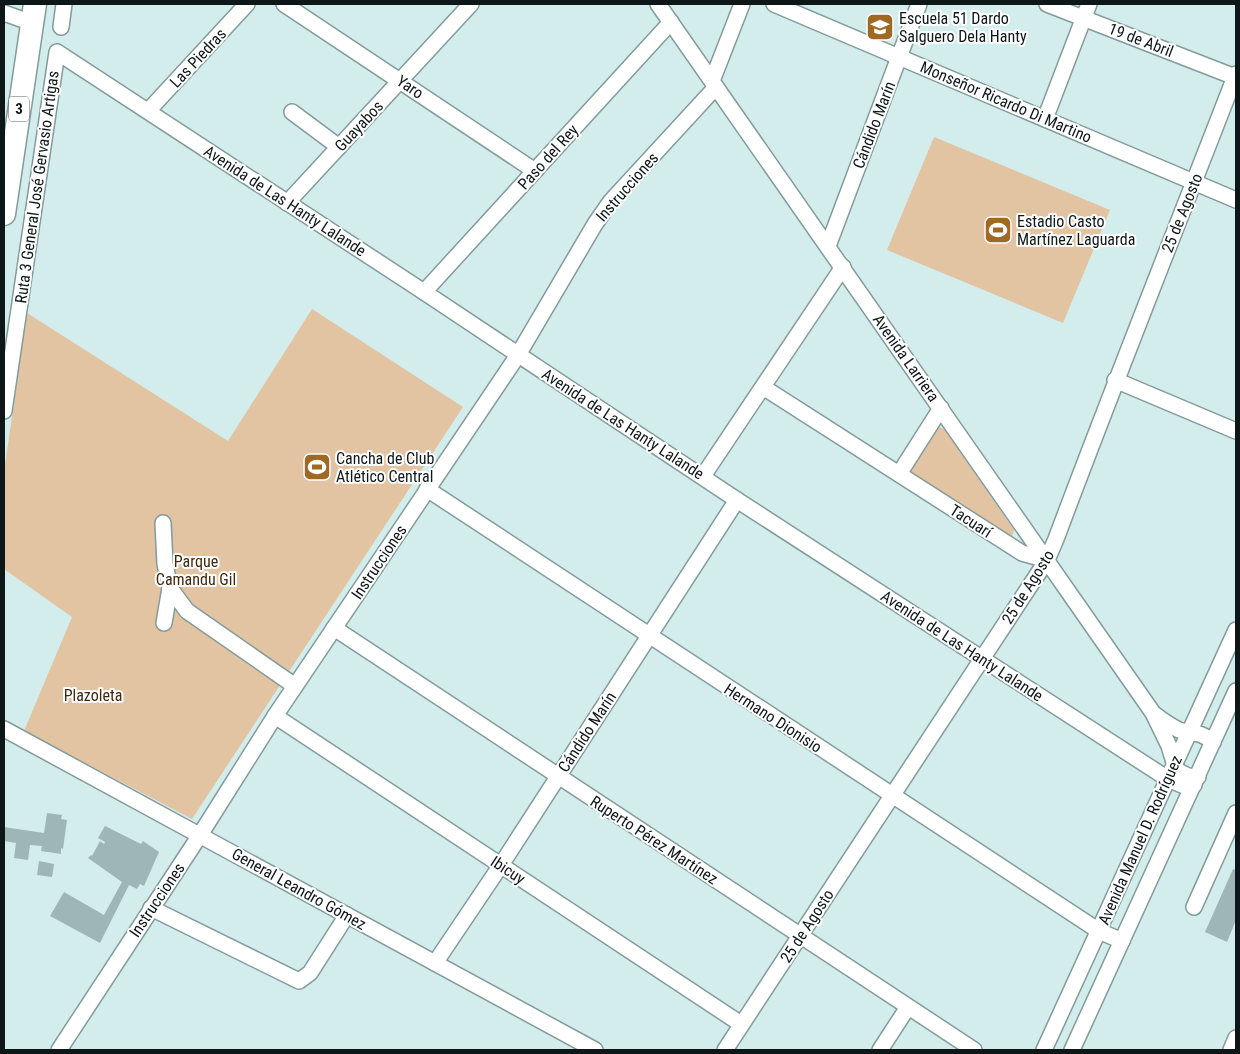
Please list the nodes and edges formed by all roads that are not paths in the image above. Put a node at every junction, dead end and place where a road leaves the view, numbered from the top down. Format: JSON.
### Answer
{"nodes":[{"id":1,"x":64,"y":4,"type":"edge"},
{"id":2,"x":247,"y":4,"type":"edge"},
{"id":3,"x":284,"y":4,"type":"edge"},
{"id":4,"x":470,"y":4,"type":"edge"},
{"id":5,"x":658,"y":4,"type":"edge"},
{"id":6,"x":742,"y":4,"type":"edge"},
{"id":7,"x":774,"y":4,"type":"edge"},
{"id":8,"x":919,"y":4,"type":"edge"},
{"id":9,"x":1047,"y":4,"type":"edge"},
{"id":10,"x":1086,"y":11,"type":"edge"},
{"id":11,"x":4,"y":13,"type":"edge"},
{"id":12,"x":33,"y":13,"type":"edge"},
{"id":13,"x":671,"y":22,"type":"junction"},
{"id":14,"x":60,"y":27,"type":"dead end"},
{"id":15,"x":57,"y":52,"type":"joint"},
{"id":16,"x":900,"y":57,"type":"junction"},
{"id":17,"x":1236,"y":76,"type":"edge"},
{"id":18,"x":400,"y":80,"type":"junction"},
{"id":19,"x":714,"y":84,"type":"junction"},
{"id":20,"x":148,"y":111,"type":"junction"},
{"id":21,"x":292,"y":112,"type":"dead end"},
{"id":22,"x":1045,"y":119,"type":"junction"},
{"id":23,"x":339,"y":147,"type":"junction"},
{"id":24,"x":8,"y":153,"type":"edge"},
{"id":25,"x":535,"y":171,"type":"junction"},
{"id":26,"x":1195,"y":183,"type":"junction"},
{"id":27,"x":1236,"y":200,"type":"edge"},
{"id":28,"x":287,"y":203,"type":"junction"},
{"id":29,"x":4,"y":214,"type":"edge"},
{"id":30,"x":828,"y":246,"type":"junction"},
{"id":31,"x":844,"y":268,"type":"junction"},
{"id":32,"x":424,"y":292,"type":"junction"},
{"id":33,"x":518,"y":355,"type":"junction"},
{"id":34,"x":1115,"y":380,"type":"junction"},
{"id":35,"x":763,"y":387,"type":"junction"},
{"id":36,"x":941,"y":408,"type":"junction"},
{"id":37,"x":4,"y":411,"type":"edge"},
{"id":38,"x":1236,"y":431,"type":"edge"},
{"id":39,"x":899,"y":474,"type":"junction"},
{"id":40,"x":703,"y":476,"type":"junction"},
{"id":41,"x":427,"y":490,"type":"junction"},
{"id":42,"x":737,"y":500,"type":"junction"},
{"id":43,"x":163,"y":523,"type":"dead end"},
{"id":44,"x":1047,"y":560,"type":"junction"},
{"id":45,"x":170,"y":588,"type":"junction"},
{"id":46,"x":164,"y":623,"type":"dead end"},
{"id":47,"x":334,"y":628,"type":"junction"},
{"id":48,"x":1236,"y":630,"type":"edge"},
{"id":49,"x":648,"y":636,"type":"junction"},
{"id":50,"x":1232,"y":652,"type":"edge"},
{"id":51,"x":983,"y":659,"type":"junction"},
{"id":52,"x":295,"y":686,"type":"junction"},
{"id":53,"x":1236,"y":691,"type":"edge"},
{"id":54,"x":1153,"y":713,"type":"junction"},
{"id":55,"x":275,"y":716,"type":"junction"},
{"id":56,"x":4,"y":728,"type":"edge"},
{"id":57,"x":1188,"y":733,"type":"junction"},
{"id":58,"x":1213,"y":742,"type":"junction"},
{"id":59,"x":1174,"y":764,"type":"junction"},
{"id":60,"x":558,"y":776,"type":"junction"},
{"id":61,"x":1168,"y":779,"type":"junction"},
{"id":62,"x":1196,"y":781,"type":"junction"},
{"id":63,"x":892,"y":796,"type":"junction"},
{"id":64,"x":1236,"y":814,"type":"edge"},
{"id":65,"x":200,"y":835,"type":"junction"},
{"id":66,"x":501,"y":865,"type":"junction"},
{"id":67,"x":1194,"y":907,"type":"dead end"},
{"id":68,"x":151,"y":908,"type":"junction"},
{"id":69,"x":347,"y":915,"type":"junction"},
{"id":70,"x":1099,"y":931,"type":"junction"},
{"id":71,"x":800,"y":936,"type":"junction"},
{"id":72,"x":1122,"y":941,"type":"junction"},
{"id":73,"x":435,"y":963,"type":"junction"},
{"id":74,"x":908,"y":1007,"type":"junction"},
{"id":75,"x":741,"y":1024,"type":"junction"},
{"id":76,"x":1236,"y":1038,"type":"edge"},
{"id":77,"x":59,"y":1050,"type":"edge"},
{"id":78,"x":595,"y":1050,"type":"edge"},
{"id":79,"x":725,"y":1050,"type":"edge"},
{"id":80,"x":880,"y":1050,"type":"edge"},
{"id":81,"x":974,"y":1050,"type":"edge"},
{"id":82,"x":1044,"y":1050,"type":"edge"},
{"id":83,"x":1072,"y":1050,"type":"edge"},
{"id":84,"x":1230,"y":1050,"type":"edge"}],
"edges":[{"from":1,"to":14,"type":"street"},
{"from":2,"to":20,"type":"street","name":"Las Piedras"},
{"from":3,"to":18,"type":"street","name":"Yaro"},
{"from":4,"to":18,"type":"street","name":"Guayabos"},
{"from":5,"to":13,"type":"street","name":"Avenida Larriera"},
{"from":6,"to":19,"type":"street","name":"Instrucciones"},
{"from":7,"to":16,"type":"street","name":"Monseñor Ricardo Di Martino"},
{"from":8,"to":16,"type":"street","name":"Cándido Marín"},
{"from":9,"to":10,"type":"street","name":"19 de Abril"},
{"from":10,"to":17,"type":"street","name":"19 de Abril"},
{"from":10,"to":22,"type":"street"},
{"from":11,"to":12,"type":"street"},
{"from":12,"to":24,"type":"highway","name":"Ruta 3 General José Gervasio Artigas","number":"3"},
{"from":13,"to":19,"type":"street","name":"Avenida Larriera"},
{"from":13,"to":25,"type":"street","name":"Paso del Rey"},
{"from":15,"to":20,"type":"street","name":"Avenida de Las Hanty Lalande"},
{"from":15,"to":37,"type":"street","name":"Ruta 3 General José Gervasio Artigas"},
{"from":16,"to":22,"type":"street","name":"Monseñor Ricardo Di Martino"},
{"from":16,"to":30,"type":"street","name":"Cándido Marín"},
{"from":17,"to":26,"type":"street","name":"25 de Agosto"},
{"from":18,"to":23,"type":"street","name":"Guayabos"},
{"from":18,"to":25,"type":"street","name":"Yaro"},
{"from":19,"to":30,"type":"street","name":"Avenida Larriera"},
{"from":19,"to":33,"type":"street","name":"Instrucciones"},
{"from":20,"to":28,"type":"street","name":"Avenida de Las Hanty Lalande"},
{"from":21,"to":23,"type":"street"},
{"from":22,"to":26,"type":"street","name":"Monseñor Ricardo Di Martino"},
{"from":23,"to":28,"type":"street","name":"Guayabos"},
{"from":24,"to":29,"type":"highway","name":"Ruta 3 General José Gervasio Artigas","number":"3"},
{"from":25,"to":32,"type":"street","name":"Paso del Rey"},
{"from":26,"to":27,"type":"street","name":"Monseñor Ricardo Di Martino"},
{"from":26,"to":34,"type":"street","name":"25 de Agosto"},
{"from":28,"to":32,"type":"street","name":"Avenida de Las Hanty Lalande"},
{"from":30,"to":31,"type":"street","name":"Avenida Larriera"},
{"from":31,"to":35,"type":"street"},
{"from":31,"to":36,"type":"street","name":"Avenida Larriera"},
{"from":32,"to":33,"type":"street","name":"Avenida de Las Hanty Lalande"},
{"from":33,"to":40,"type":"street","name":"Avenida de Las Hanty Lalande"},
{"from":33,"to":41,"type":"street","name":"Instrucciones"},
{"from":34,"to":38,"type":"street"},
{"from":34,"to":44,"type":"street","name":"25 de Agosto"},
{"from":35,"to":39,"type":"street","name":"Tacuarí"},
{"from":35,"to":40,"type":"street"},
{"from":36,"to":39,"type":"street"},
{"from":36,"to":44,"type":"street","name":"Avenida Larriera"},
{"from":39,"to":44,"type":"street","name":"Tacuarí"},
{"from":40,"to":42,"type":"street","name":"Avenida de Las Hanty Lalande"},
{"from":41,"to":47,"type":"street","name":"Instrucciones"},
{"from":41,"to":49,"type":"street","name":"Hermano Dionisio"},
{"from":42,"to":49,"type":"street","name":"Cándido Marín"},
{"from":42,"to":51,"type":"street","name":"Avenida de Las Hanty Lalande"},
{"from":43,"to":45,"type":"street"},
{"from":44,"to":51,"type":"street","name":"25 de Agosto"},
{"from":44,"to":54,"type":"street","name":"Avenida Larriera"},
{"from":45,"to":46,"type":"street"},
{"from":45,"to":52,"type":"street"},
{"from":47,"to":52,"type":"street","name":"Instrucciones"},
{"from":47,"to":60,"type":"street","name":"Ruperto Pérez Martínez"},
{"from":48,"to":50,"type":"street","name":"Avenida Manuel D. Rodríguez"},
{"from":49,"to":60,"type":"street","name":"Cándido Marín"},
{"from":49,"to":63,"type":"street","name":"Hermano Dionisio"},
{"from":50,"to":57,"type":"street","name":"Avenida Manuel D. Rodríguez"},
{"from":51,"to":61,"type":"street","name":"Avenida de Las Hanty Lalande"},
{"from":51,"to":63,"type":"street","name":"25 de Agosto"},
{"from":52,"to":55,"type":"street","name":"Instrucciones"},
{"from":53,"to":58,"type":"street","name":"Avenida Manuel D. Rodríguez"},
{"from":54,"to":57,"type":"street","name":"Avenida Larriera"},
{"from":54,"to":59,"type":"street","name":"Avenida Larriera"},
{"from":55,"to":65,"type":"street","name":"Instrucciones"},
{"from":55,"to":66,"type":"street","name":"Ibicuy"},
{"from":56,"to":65,"type":"street","name":"General Leandro Gómez"},
{"from":57,"to":58,"type":"street","name":"Avenida Larriera"},
{"from":57,"to":59,"type":"street","name":"Avenida Manuel D. Rodríguez"},
{"from":58,"to":62,"type":"street","name":"Avenida Manuel D. Rodríguez"},
{"from":59,"to":61,"type":"street","name":"Avenida Manuel D. Rodríguez"},
{"from":59,"to":62,"type":"street"},
{"from":60,"to":66,"type":"street","name":"Cándido Marín"},
{"from":60,"to":71,"type":"street","name":"Ruperto Pérez Martínez"},
{"from":61,"to":62,"type":"street","name":"Avenida de Las Hanty Lalande"},
{"from":61,"to":70,"type":"street","name":"Avenida Manuel D. Rodríguez"},
{"from":62,"to":72,"type":"street","name":"Avenida Manuel D. Rodríguez"},
{"from":63,"to":70,"type":"street","name":"Hermano Dionisio"},
{"from":63,"to":71,"type":"street","name":"25 de Agosto"},
{"from":64,"to":67,"type":"street"},
{"from":65,"to":68,"type":"street","name":"Instrucciones"},
{"from":65,"to":69,"type":"street","name":"General Leandro Gómez"},
{"from":66,"to":73,"type":"street","name":"Cándido Marín"},
{"from":66,"to":75,"type":"street","name":"Ibicuy"},
{"from":68,"to":69,"type":"street"},
{"from":68,"to":77,"type":"street","name":"Instrucciones"},
{"from":69,"to":73,"type":"street","name":"General Leandro Gómez"},
{"from":70,"to":72,"type":"street","name":"Hermano Dionisio"},
{"from":70,"to":82,"type":"street","name":"Avenida Manuel D. Rodríguez"},
{"from":71,"to":74,"type":"street","name":"Ruperto Pérez Martínez"},
{"from":71,"to":75,"type":"street","name":"25 de Agosto"},
{"from":72,"to":83,"type":"street","name":"Avenida Manuel D. Rodríguez"},
{"from":73,"to":78,"type":"street","name":"General Leandro Gómez"},
{"from":74,"to":80,"type":"street"},
{"from":74,"to":81,"type":"street","name":"Ruperto Pérez Martínez"},
{"from":75,"to":79,"type":"street","name":"25 de Agosto"},
{"from":76,"to":84,"type":"street"}]}
